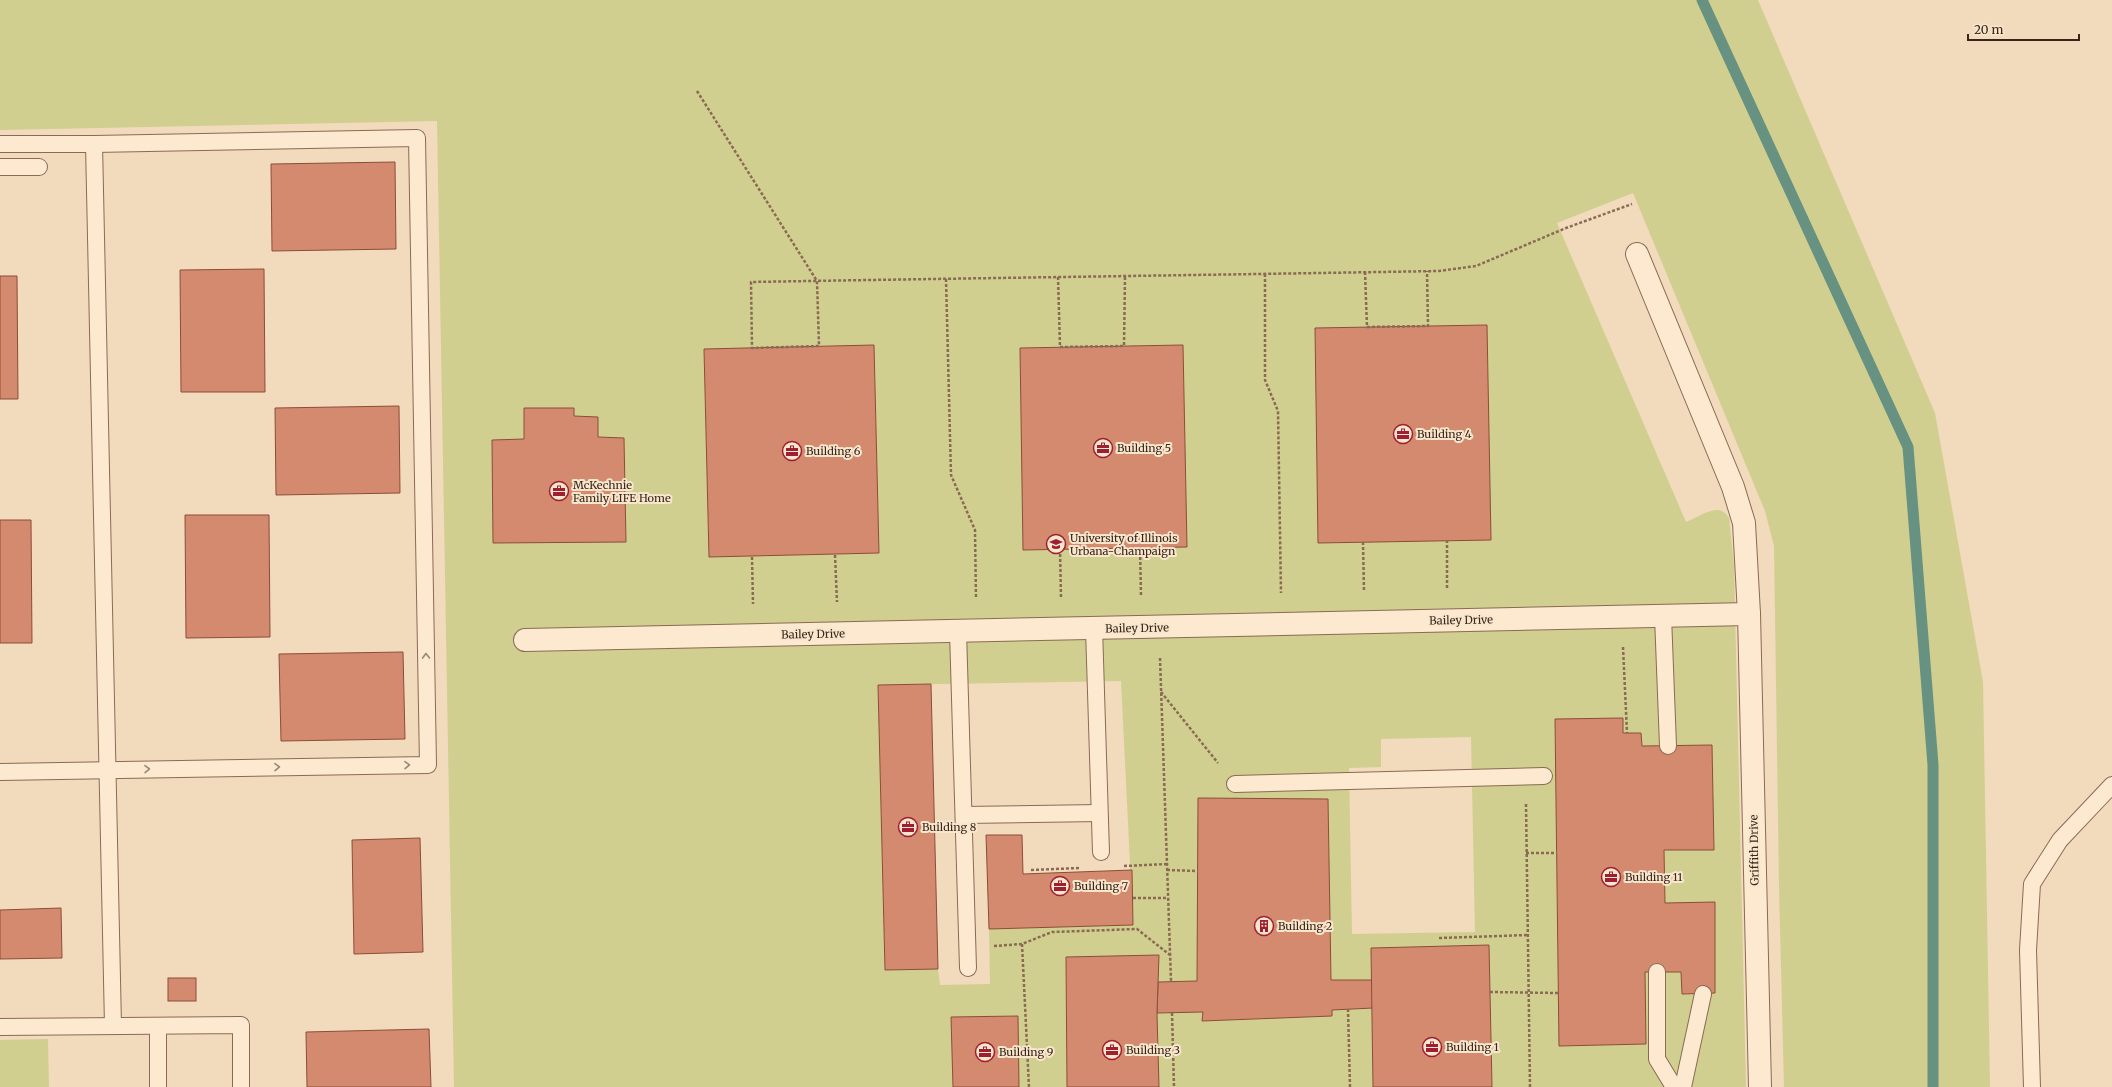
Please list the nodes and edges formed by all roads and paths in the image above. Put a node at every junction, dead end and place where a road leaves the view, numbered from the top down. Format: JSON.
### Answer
{"nodes":[{"id":1,"x":697,"y":91,"type":"dead end"},
{"id":2,"x":0,"y":144,"type":"edge"},
{"id":3,"x":94,"y":144,"type":"junction"},
{"id":4,"x":0,"y":167,"type":"edge"},
{"id":5,"x":39,"y":167,"type":"dead end"},
{"id":6,"x":1632,"y":204,"type":"dead end"},
{"id":7,"x":1637,"y":254,"type":"dead end"},
{"id":8,"x":1427,"y":271,"type":"junction"},
{"id":9,"x":1365,"y":272,"type":"junction"},
{"id":10,"x":1265,"y":274,"type":"junction"},
{"id":11,"x":1124,"y":276,"type":"junction"},
{"id":12,"x":1058,"y":277,"type":"junction"},
{"id":13,"x":946,"y":278,"type":"junction"},
{"id":14,"x":818,"y":281,"type":"junction"},
{"id":15,"x":1447,"y":540,"type":"dead end"},
{"id":16,"x":1363,"y":542,"type":"dead end"},
{"id":17,"x":1140,"y":548,"type":"dead end"},
{"id":18,"x":1060,"y":549,"type":"dead end"},
{"id":19,"x":835,"y":555,"type":"dead end"},
{"id":20,"x":752,"y":557,"type":"dead end"},
{"id":21,"x":1447,"y":590,"type":"dead end"},
{"id":22,"x":1364,"y":592,"type":"dead end"},
{"id":23,"x":1282,"y":594,"type":"dead end"},
{"id":24,"x":1142,"y":598,"type":"dead end"},
{"id":25,"x":1061,"y":600,"type":"dead end"},
{"id":26,"x":976,"y":601,"type":"dead end"},
{"id":27,"x":837,"y":605,"type":"dead end"},
{"id":28,"x":754,"y":607,"type":"dead end"},
{"id":29,"x":1748,"y":614,"type":"junction"},
{"id":30,"x":1663,"y":616,"type":"junction"},
{"id":31,"x":1622,"y":617,"type":"junction"},
{"id":32,"x":1159,"y":627,"type":"junction"},
{"id":33,"x":1094,"y":628,"type":"junction"},
{"id":34,"x":958,"y":631,"type":"junction"},
{"id":35,"x":525,"y":640,"type":"dead end"},
{"id":36,"x":1161,"y":692,"type":"junction"},
{"id":37,"x":1627,"y":733,"type":"dead end"},
{"id":38,"x":1668,"y":746,"type":"dead end"},
{"id":39,"x":108,"y":770,"type":"junction"},
{"id":40,"x":0,"y":772,"type":"edge"},
{"id":41,"x":1544,"y":776,"type":"dead end"},
{"id":42,"x":1235,"y":784,"type":"joint"},
{"id":43,"x":2112,"y":784,"type":"edge"},
{"id":44,"x":1526,"y":799,"type":"dead end"},
{"id":45,"x":1099,"y":812,"type":"junction"},
{"id":46,"x":964,"y":815,"type":"junction"},
{"id":47,"x":1100,"y":852,"type":"dead end"},
{"id":48,"x":1526,"y":853,"type":"junction"},
{"id":49,"x":1557,"y":853,"type":"dead end"},
{"id":50,"x":1167,"y":870,"type":"junction"},
{"id":51,"x":1198,"y":871,"type":"dead end"},
{"id":52,"x":1133,"y":898,"type":"dead end"},
{"id":53,"x":1168,"y":898,"type":"junction"},
{"id":54,"x":1528,"y":935,"type":"junction"},
{"id":55,"x":1439,"y":938,"type":"dead end"},
{"id":56,"x":1022,"y":944,"type":"junction"},
{"id":57,"x":968,"y":948,"type":"junction"},
{"id":58,"x":1170,"y":955,"type":"junction"},
{"id":59,"x":968,"y":968,"type":"dead end"},
{"id":60,"x":1657,"y":972,"type":"dead end"},
{"id":61,"x":1171,"y":981,"type":"dead end"},
{"id":62,"x":1490,"y":992,"type":"dead end"},
{"id":63,"x":1528,"y":992,"type":"junction"},
{"id":64,"x":1558,"y":993,"type":"dead end"},
{"id":65,"x":1703,"y":994,"type":"dead end"},
{"id":66,"x":1348,"y":1009,"type":"dead end"},
{"id":67,"x":1172,"y":1013,"type":"dead end"},
{"id":68,"x":113,"y":1026,"type":"junction"},
{"id":69,"x":158,"y":1026,"type":"junction"},
{"id":70,"x":0,"y":1027,"type":"edge"},
{"id":71,"x":158,"y":1087,"type":"edge"},
{"id":72,"x":241,"y":1087,"type":"edge"},
{"id":73,"x":1029,"y":1087,"type":"edge"},
{"id":74,"x":1174,"y":1087,"type":"edge"},
{"id":75,"x":1350,"y":1087,"type":"edge"},
{"id":76,"x":1530,"y":1087,"type":"edge"},
{"id":77,"x":1674,"y":1087,"type":"edge"},
{"id":78,"x":1683,"y":1087,"type":"edge"},
{"id":79,"x":1760,"y":1087,"type":"edge"},
{"id":80,"x":2032,"y":1087,"type":"edge"}],
"edges":[{"from":1,"to":14,"type":"path"},
{"from":2,"to":3,"type":"lane"},
{"from":3,"to":39,"type":"lane"},
{"from":39,"to":3,"type":"lane","one_way":true},
{"from":4,"to":5,"type":"lane"},
{"from":6,"to":8,"type":"path"},
{"from":7,"to":29,"type":"street","name":"Griffith Drive"},
{"from":8,"to":9,"type":"path"},
{"from":8,"to":9,"type":"path"},
{"from":9,"to":10,"type":"path"},
{"from":10,"to":11,"type":"path"},
{"from":10,"to":23,"type":"path"},
{"from":11,"to":12,"type":"path"},
{"from":11,"to":12,"type":"path"},
{"from":12,"to":13,"type":"path"},
{"from":13,"to":14,"type":"path"},
{"from":13,"to":26,"type":"path"},
{"from":14,"to":14,"type":"path"},
{"from":15,"to":21,"type":"path"},
{"from":16,"to":22,"type":"path"},
{"from":17,"to":24,"type":"path"},
{"from":18,"to":25,"type":"path"},
{"from":19,"to":27,"type":"path"},
{"from":20,"to":28,"type":"path"},
{"from":29,"to":30,"type":"street","name":"Bailey Drive"},
{"from":29,"to":79,"type":"street","name":"Griffith Drive"},
{"from":30,"to":31,"type":"street","name":"Bailey Drive"},
{"from":30,"to":38,"type":"lane"},
{"from":31,"to":32,"type":"street","name":"Bailey Drive"},
{"from":31,"to":37,"type":"path"},
{"from":32,"to":33,"type":"street","name":"Bailey Drive"},
{"from":32,"to":36,"type":"path"},
{"from":33,"to":34,"type":"street","name":"Bailey Drive"},
{"from":33,"to":45,"type":"lane"},
{"from":34,"to":35,"type":"street","name":"Bailey Drive"},
{"from":34,"to":46,"type":"lane"},
{"from":36,"to":42,"type":"path"},
{"from":36,"to":50,"type":"path"},
{"from":39,"to":40,"type":"lane"},
{"from":39,"to":68,"type":"lane"},
{"from":41,"to":42,"type":"lane"},
{"from":43,"to":80,"type":"lane"},
{"from":44,"to":48,"type":"path"},
{"from":45,"to":46,"type":"lane"},
{"from":45,"to":47,"type":"lane"},
{"from":46,"to":57,"type":"lane"},
{"from":48,"to":49,"type":"path"},
{"from":48,"to":54,"type":"path"},
{"from":50,"to":51,"type":"path"},
{"from":50,"to":53,"type":"path"},
{"from":52,"to":53,"type":"path"},
{"from":53,"to":58,"type":"path"},
{"from":54,"to":55,"type":"path"},
{"from":54,"to":63,"type":"path"},
{"from":56,"to":57,"type":"path"},
{"from":56,"to":58,"type":"path"},
{"from":56,"to":73,"type":"path"},
{"from":57,"to":59,"type":"lane"},
{"from":58,"to":61,"type":"path"},
{"from":60,"to":77,"type":"lane"},
{"from":62,"to":63,"type":"path"},
{"from":63,"to":64,"type":"path"},
{"from":63,"to":76,"type":"path"},
{"from":65,"to":78,"type":"lane"},
{"from":66,"to":75,"type":"path"},
{"from":67,"to":74,"type":"path"},
{"from":68,"to":69,"type":"lane"},
{"from":68,"to":70,"type":"lane"},
{"from":69,"to":71,"type":"lane"},
{"from":69,"to":72,"type":"lane"}]}
